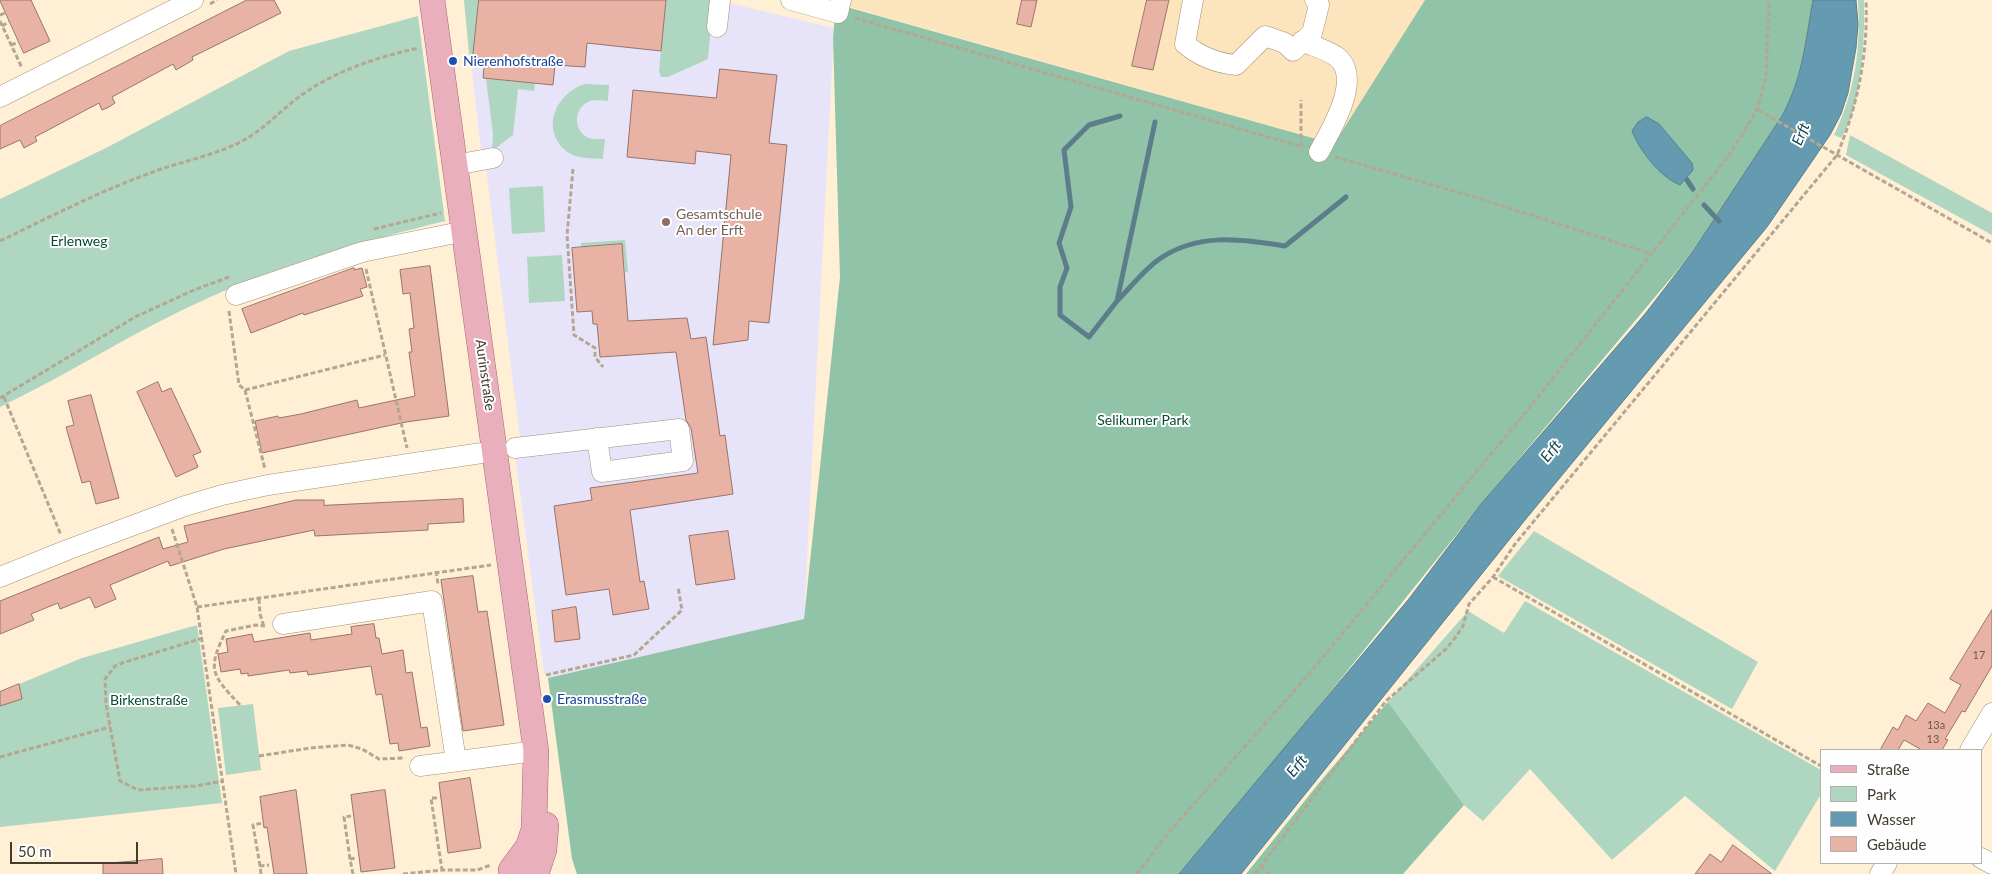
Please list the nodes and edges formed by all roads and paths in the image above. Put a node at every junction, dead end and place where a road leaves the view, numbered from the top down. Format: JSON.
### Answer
{"nodes":[{"id":1,"x":432,"y":0,"type":"edge"},
{"id":2,"x":720,"y":0,"type":"edge"},
{"id":3,"x":791,"y":0,"type":"edge"},
{"id":4,"x":1192,"y":0,"type":"edge"},
{"id":5,"x":1315,"y":0,"type":"edge"},
{"id":6,"x":1769,"y":0,"type":"edge"},
{"id":7,"x":1866,"y":0,"type":"edge"},
{"id":8,"x":186,"y":2,"type":"edge"},
{"id":9,"x":839,"y":6,"type":"edge"},
{"id":10,"x":5,"y":13,"type":"dead end"},
{"id":11,"x":0,"y":15,"type":"edge"},
{"id":12,"x":0,"y":21,"type":"edge"},
{"id":13,"x":9,"y":22,"type":"dead end"},
{"id":14,"x":2,"y":26,"type":"junction"},
{"id":15,"x":717,"y":27,"type":"dead end"},
{"id":16,"x":1302,"y":41,"type":"junction"},
{"id":17,"x":18,"y":42,"type":"dead end"},
{"id":18,"x":438,"y":44,"type":"junction"},
{"id":19,"x":11,"y":46,"type":"junction"},
{"id":20,"x":29,"y":84,"type":"junction"},
{"id":21,"x":0,"y":97,"type":"edge"},
{"id":22,"x":1301,"y":100,"type":"dead end"},
{"id":23,"x":1757,"y":110,"type":"junction"},
{"id":24,"x":1310,"y":149,"type":"junction"},
{"id":25,"x":1837,"y":155,"type":"junction"},
{"id":26,"x":493,"y":158,"type":"dead end"},
{"id":27,"x":455,"y":165,"type":"junction"},
{"id":28,"x":573,"y":169,"type":"dead end"},
{"id":29,"x":465,"y":231,"type":"junction"},
{"id":30,"x":0,"y":241,"type":"edge"},
{"id":31,"x":1992,"y":243,"type":"edge"},
{"id":32,"x":362,"y":252,"type":"junction"},
{"id":33,"x":1652,"y":254,"type":"junction"},
{"id":34,"x":219,"y":280,"type":"dead end"},
{"id":35,"x":228,"y":296,"type":"junction"},
{"id":36,"x":385,"y":355,"type":"junction"},
{"id":37,"x":603,"y":367,"type":"dead end"},
{"id":38,"x":245,"y":390,"type":"junction"},
{"id":39,"x":4,"y":397,"type":"dead end"},
{"id":40,"x":597,"y":438,"type":"dead end"},
{"id":41,"x":505,"y":450,"type":"junction"},
{"id":42,"x":410,"y":463,"type":"junction"},
{"id":43,"x":268,"y":485,"type":"junction"},
{"id":44,"x":167,"y":513,"type":"junction"},
{"id":45,"x":67,"y":550,"type":"junction"},
{"id":46,"x":510,"y":563,"type":"junction"},
{"id":47,"x":0,"y":577,"type":"edge"},
{"id":48,"x":1492,"y":578,"type":"junction"},
{"id":49,"x":678,"y":587,"type":"dead end"},
{"id":50,"x":259,"y":599,"type":"junction"},
{"id":51,"x":197,"y":607,"type":"junction"},
{"id":52,"x":274,"y":625,"type":"junction"},
{"id":53,"x":203,"y":638,"type":"junction"},
{"id":54,"x":527,"y":679,"type":"junction"},
{"id":55,"x":240,"y":705,"type":"dead end"},
{"id":56,"x":1992,"y":714,"type":"edge"},
{"id":57,"x":110,"y":727,"type":"junction"},
{"id":58,"x":1971,"y":749,"type":"edge"},
{"id":59,"x":259,"y":756,"type":"dead end"},
{"id":60,"x":0,"y":757,"type":"edge"},
{"id":61,"x":536,"y":758,"type":"junction"},
{"id":62,"x":456,"y":761,"type":"junction"},
{"id":63,"x":1820,"y":765,"type":"edge"},
{"id":64,"x":420,"y":766,"type":"joint"},
{"id":65,"x":223,"y":781,"type":"junction"},
{"id":66,"x":437,"y":798,"type":"dead end"},
{"id":67,"x":351,"y":816,"type":"dead end"},
{"id":68,"x":263,"y":823,"type":"dead end"},
{"id":69,"x":443,"y":839,"type":"dead end"},
{"id":70,"x":437,"y":840,"type":"junction"},
{"id":71,"x":357,"y":858,"type":"dead end"},
{"id":72,"x":350,"y":859,"type":"junction"},
{"id":73,"x":269,"y":865,"type":"dead end"},
{"id":74,"x":260,"y":866,"type":"junction"},
{"id":75,"x":1262,"y":866,"type":"junction"},
{"id":76,"x":442,"y":870,"type":"junction"},
{"id":77,"x":510,"y":870,"type":"edge"},
{"id":78,"x":464,"y":872,"type":"edge"},
{"id":79,"x":236,"y":874,"type":"edge"},
{"id":80,"x":261,"y":874,"type":"edge"},
{"id":81,"x":353,"y":874,"type":"edge"},
{"id":82,"x":403,"y":874,"type":"edge"},
{"id":83,"x":536,"y":874,"type":"edge"},
{"id":84,"x":1136,"y":874,"type":"edge"},
{"id":85,"x":1255,"y":874,"type":"edge"},
{"id":86,"x":1268,"y":874,"type":"edge"}],
"edges":[{"from":1,"to":18,"type":"main road","name":"Aurinstraße"},
{"from":2,"to":15,"type":"street"},
{"from":3,"to":9,"type":"street"},
{"from":4,"to":16,"type":"street"},
{"from":5,"to":16,"type":"street"},
{"from":6,"to":23,"type":"path"},
{"from":7,"to":25,"type":"path"},
{"from":8,"to":20,"type":"street"},
{"from":9,"to":24,"type":"path"},
{"from":10,"to":11,"type":"path"},
{"from":12,"to":14,"type":"path"},
{"from":13,"to":14,"type":"path"},
{"from":14,"to":19,"type":"path"},
{"from":16,"to":24,"type":"street"},
{"from":17,"to":19,"type":"path"},
{"from":18,"to":27,"type":"main road","name":"Aurinstraße"},
{"from":18,"to":30,"type":"path"},
{"from":19,"to":20,"type":"path"},
{"from":20,"to":21,"type":"street"},
{"from":22,"to":24,"type":"path"},
{"from":23,"to":25,"type":"path"},
{"from":23,"to":33,"type":"path"},
{"from":24,"to":33,"type":"path"},
{"from":25,"to":31,"type":"path"},
{"from":25,"to":48,"type":"path"},
{"from":26,"to":27,"type":"street"},
{"from":27,"to":29,"type":"main road","name":"Aurinstraße"},
{"from":28,"to":37,"type":"path"},
{"from":29,"to":32,"type":"street"},
{"from":29,"to":41,"type":"main road","name":"Aurinstraße"},
{"from":32,"to":35,"type":"street"},
{"from":32,"to":36,"type":"path"},
{"from":33,"to":84,"type":"path"},
{"from":34,"to":35,"type":"path"},
{"from":35,"to":38,"type":"path"},
{"from":36,"to":38,"type":"path"},
{"from":36,"to":42,"type":"path"},
{"from":38,"to":43,"type":"path"},
{"from":39,"to":45,"type":"path"},
{"from":40,"to":41,"type":"street"},
{"from":41,"to":42,"type":"street"},
{"from":41,"to":46,"type":"main road","name":"Aurinstraße"},
{"from":42,"to":43,"type":"street"},
{"from":43,"to":44,"type":"street"},
{"from":44,"to":45,"type":"street"},
{"from":44,"to":51,"type":"path"},
{"from":45,"to":47,"type":"street"},
{"from":46,"to":50,"type":"path"},
{"from":46,"to":54,"type":"main road","name":"Aurinstraße"},
{"from":48,"to":63,"type":"path"},
{"from":48,"to":75,"type":"path"},
{"from":49,"to":54,"type":"path"},
{"from":50,"to":51,"type":"path"},
{"from":50,"to":52,"type":"path"},
{"from":51,"to":53,"type":"path"},
{"from":52,"to":55,"type":"path"},
{"from":52,"to":62,"type":"street"},
{"from":53,"to":57,"type":"path"},
{"from":53,"to":65,"type":"path"},
{"from":54,"to":61,"type":"main road","name":"Aurinstraße"},
{"from":56,"to":58,"type":"street"},
{"from":57,"to":60,"type":"path"},
{"from":57,"to":65,"type":"path"},
{"from":59,"to":64,"type":"path"},
{"from":61,"to":62,"type":"street"},
{"from":61,"to":77,"type":"main road","name":"Aurinstraße"},
{"from":61,"to":83,"type":"main road","name":"Aurinstraße"},
{"from":62,"to":64,"type":"street"},
{"from":65,"to":79,"type":"path"},
{"from":66,"to":70,"type":"path"},
{"from":67,"to":72,"type":"path"},
{"from":68,"to":74,"type":"path"},
{"from":69,"to":70,"type":"path"},
{"from":70,"to":76,"type":"path"},
{"from":71,"to":72,"type":"path"},
{"from":72,"to":81,"type":"path"},
{"from":73,"to":74,"type":"path"},
{"from":74,"to":80,"type":"path"},
{"from":75,"to":85,"type":"path"},
{"from":75,"to":86,"type":"path"},
{"from":76,"to":78,"type":"path"},
{"from":76,"to":82,"type":"path"},
{"from":77,"to":78,"type":"path"}]}
